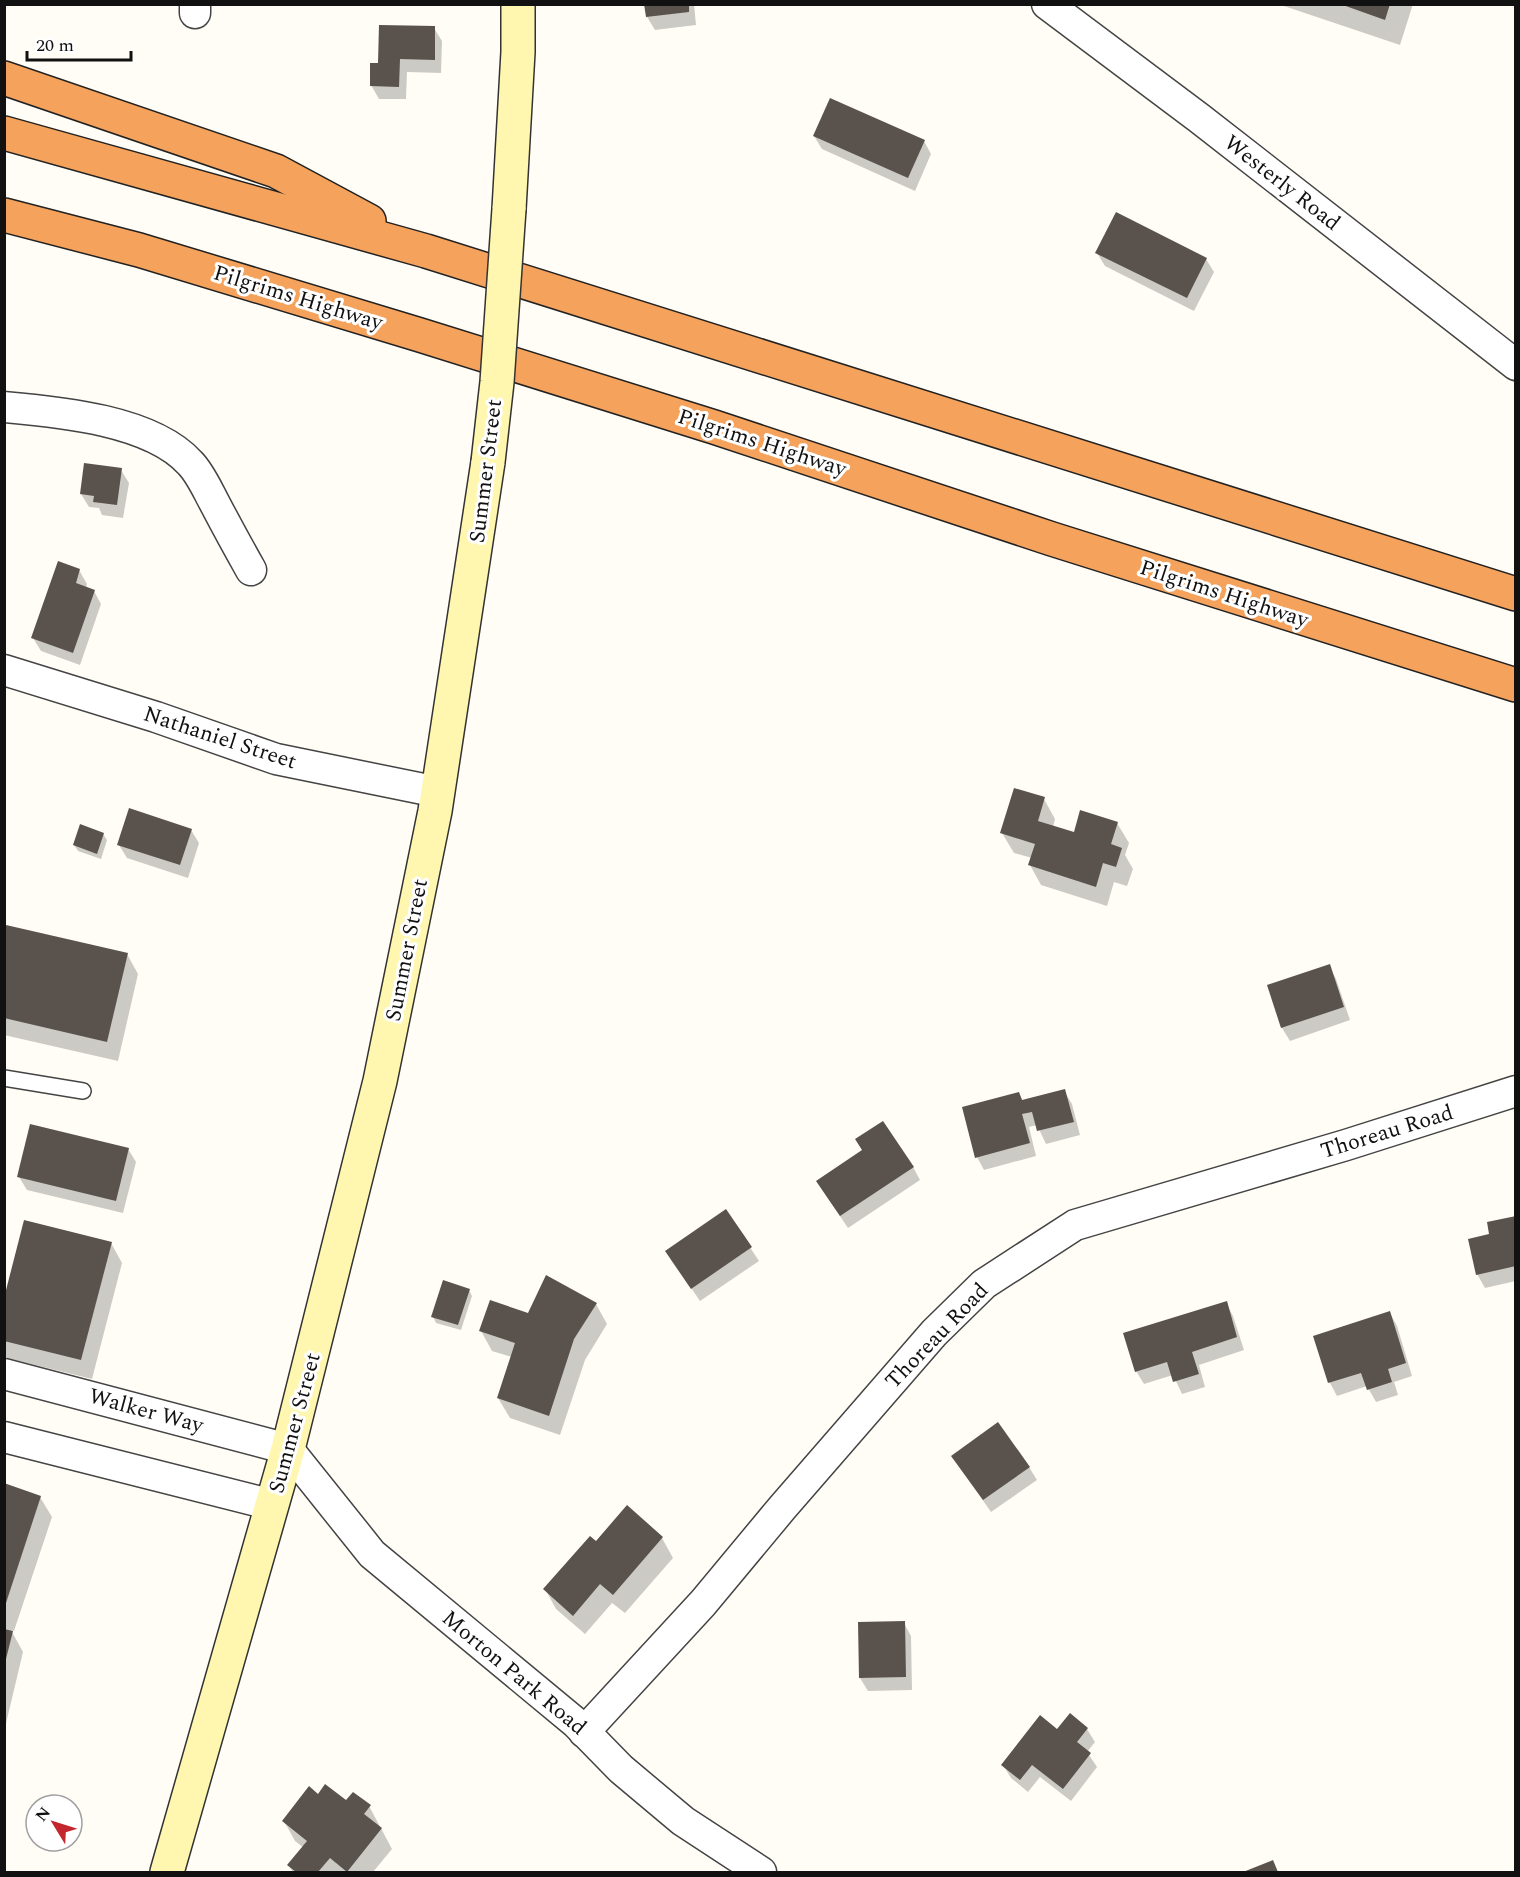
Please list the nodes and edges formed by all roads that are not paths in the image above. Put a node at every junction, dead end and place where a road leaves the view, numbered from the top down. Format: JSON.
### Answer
{"nodes":[{"id":1,"x":518,"y":4,"type":"edge"},
{"id":2,"x":1047,"y":4,"type":"edge"},
{"id":3,"x":4,"y":78,"type":"edge"},
{"id":4,"x":4,"y":133,"type":"edge"},
{"id":5,"x":4,"y":215,"type":"edge"},
{"id":6,"x":4,"y":235,"type":"edge"},
{"id":7,"x":140,"y":250,"type":"junction"},
{"id":8,"x":426,"y":252,"type":"junction"},
{"id":9,"x":1515,"y":365,"type":"edge"},
{"id":10,"x":4,"y":407,"type":"edge"},
{"id":11,"x":250,"y":570,"type":"dead end"},
{"id":12,"x":1515,"y":594,"type":"edge"},
{"id":13,"x":4,"y":670,"type":"edge"},
{"id":14,"x":1515,"y":686,"type":"edge"},
{"id":15,"x":438,"y":792,"type":"junction"},
{"id":16,"x":4,"y":1078,"type":"edge"},
{"id":17,"x":83,"y":1091,"type":"dead end"},
{"id":18,"x":1515,"y":1091,"type":"edge"},
{"id":19,"x":4,"y":1374,"type":"edge"},
{"id":20,"x":4,"y":1437,"type":"edge"},
{"id":21,"x":288,"y":1449,"type":"junction"},
{"id":22,"x":273,"y":1505,"type":"junction"},
{"id":23,"x":584,"y":1732,"type":"junction"},
{"id":24,"x":167,"y":1872,"type":"edge"},
{"id":25,"x":761,"y":1872,"type":"edge"}],
"edges":[{"from":1,"to":15,"type":"main road","name":"Summer Street","bridge":true},
{"from":2,"to":9,"type":"street","name":"Westerly Road"},
{"from":3,"to":8,"type":"highway"},
{"from":4,"to":8,"type":"highway"},
{"from":5,"to":7,"type":"highway","name":"Pilgrims Highway"},
{"from":6,"to":7,"type":"highway"},
{"from":7,"to":14,"type":"highway","name":"Pilgrims Highway"},
{"from":8,"to":12,"type":"highway"},
{"from":10,"to":11,"type":"street"},
{"from":13,"to":15,"type":"street","name":"Nathaniel Street"},
{"from":15,"to":21,"type":"main road","name":"Summer Street"},
{"from":16,"to":17,"type":"lane"},
{"from":18,"to":23,"type":"street","name":"Thoreau Road"},
{"from":19,"to":21,"type":"street","name":"Walker Way"},
{"from":20,"to":22,"type":"street"},
{"from":21,"to":22,"type":"main road","name":"Summer Street"},
{"from":21,"to":23,"type":"street","name":"Morton Park Road"},
{"from":22,"to":24,"type":"main road","name":"Summer Street"},
{"from":23,"to":25,"type":"street","name":"Morton Park Road"}]}
